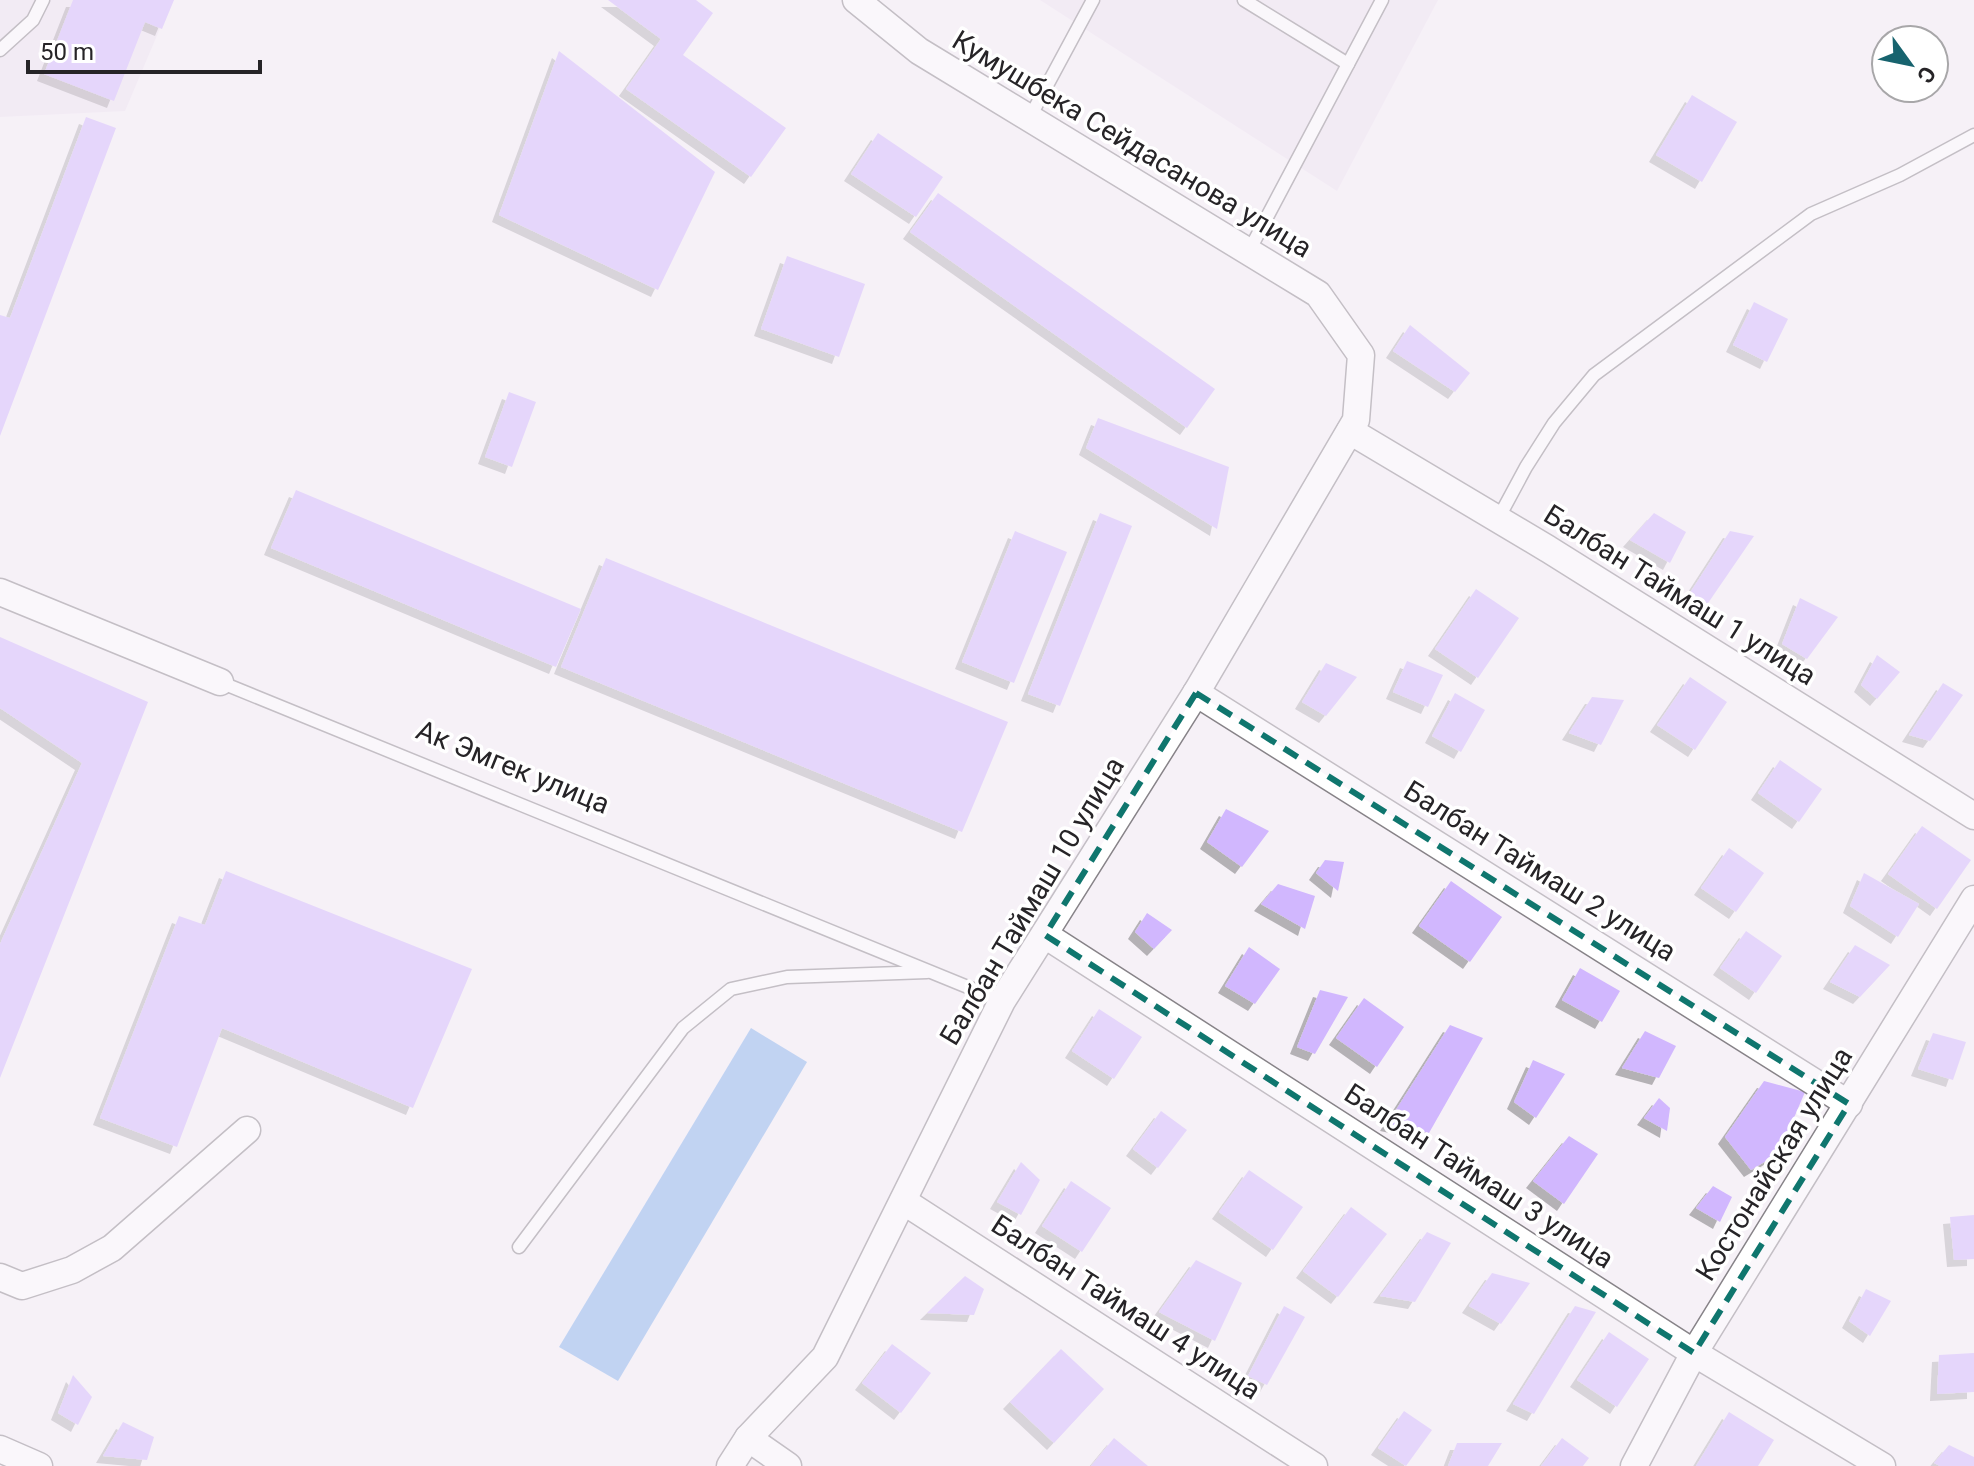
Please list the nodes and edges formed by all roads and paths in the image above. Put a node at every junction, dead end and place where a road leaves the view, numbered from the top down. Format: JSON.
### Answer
{"nodes":[{"id":1,"x":43,"y":0,"type":"edge"},
{"id":2,"x":856,"y":0,"type":"edge"},
{"id":3,"x":1093,"y":0,"type":"edge"},
{"id":4,"x":1244,"y":0,"type":"edge"},
{"id":5,"x":1382,"y":0,"type":"edge"},
{"id":6,"x":0,"y":50,"type":"edge"},
{"id":7,"x":1348,"y":64,"type":"junction"},
{"id":8,"x":1030,"y":117,"type":"junction"},
{"id":9,"x":1974,"y":135,"type":"edge"},
{"id":10,"x":1249,"y":251,"type":"junction"},
{"id":11,"x":1361,"y":355,"type":"joint"},
{"id":12,"x":1350,"y":431,"type":"junction"},
{"id":13,"x":1498,"y":519,"type":"junction"},
{"id":14,"x":0,"y":592,"type":"edge"},
{"id":15,"x":220,"y":682,"type":"joint"},
{"id":16,"x":1196,"y":693,"type":"junction"},
{"id":17,"x":1974,"y":816,"type":"edge"},
{"id":18,"x":1974,"y":899,"type":"edge"},
{"id":19,"x":1045,"y":935,"type":"junction"},
{"id":20,"x":930,"y":972,"type":"junction"},
{"id":21,"x":1002,"y":1001,"type":"junction"},
{"id":22,"x":1849,"y":1104,"type":"junction"},
{"id":23,"x":247,"y":1130,"type":"dead end"},
{"id":24,"x":903,"y":1201,"type":"junction"},
{"id":25,"x":519,"y":1247,"type":"dead end"},
{"id":26,"x":0,"y":1277,"type":"edge"},
{"id":27,"x":1694,"y":1353,"type":"junction"},
{"id":28,"x":748,"y":1438,"type":"junction"},
{"id":29,"x":0,"y":1449,"type":"edge"},
{"id":30,"x":39,"y":1466,"type":"edge"},
{"id":31,"x":730,"y":1466,"type":"edge"},
{"id":32,"x":788,"y":1466,"type":"edge"},
{"id":33,"x":1314,"y":1466,"type":"edge"},
{"id":34,"x":1634,"y":1466,"type":"edge"},
{"id":35,"x":1882,"y":1466,"type":"edge"}],
"edges":[{"from":1,"to":6,"type":"lane"},
{"from":2,"to":8,"type":"street","name":"Кумушбека Сейдасанова улица"},
{"from":3,"to":8,"type":"lane"},
{"from":4,"to":7,"type":"lane"},
{"from":5,"to":7,"type":"lane"},
{"from":7,"to":10,"type":"lane"},
{"from":8,"to":10,"type":"street","name":"Кумушбека Сейдасанова улица"},
{"from":9,"to":13,"type":"lane"},
{"from":10,"to":11,"type":"street","name":"Кумушбека Сейдасанова улица"},
{"from":11,"to":12,"type":"street","name":"Балбан Таймаш 10 улица"},
{"from":12,"to":13,"type":"street","name":"Балбан Таймаш 1 улица"},
{"from":12,"to":16,"type":"street","name":"Балбан Таймаш 10 улица"},
{"from":13,"to":17,"type":"street","name":"Балбан Таймаш 1 улица"},
{"from":14,"to":15,"type":"street","name":"Ак Эмгек улица"},
{"from":15,"to":20,"type":"lane","name":"Ак Эмгек улица"},
{"from":16,"to":19,"type":"street","name":"Балбан Таймаш 10 улица"},
{"from":16,"to":22,"type":"street","name":"Балбан Таймаш 2 улица"},
{"from":18,"to":22,"type":"street","name":"Костонайская улица"},
{"from":19,"to":21,"type":"street","name":"Балбан Таймаш 10 улица"},
{"from":19,"to":27,"type":"street","name":"Балбан Таймаш 3 улица"},
{"from":20,"to":21,"type":"lane","name":"Ак Эмгек улица"},
{"from":20,"to":25,"type":"lane"},
{"from":21,"to":24,"type":"street","name":"Балбан Таймаш 10 улица"},
{"from":22,"to":27,"type":"street","name":"Костонайская улица"},
{"from":23,"to":26,"type":"street"},
{"from":24,"to":28,"type":"street","name":"Балбан Таймаш 10 улица"},
{"from":24,"to":33,"type":"street","name":"Балбан Таймаш 4 улица"},
{"from":27,"to":34,"type":"street","name":"Костонайская улица"},
{"from":27,"to":35,"type":"street","name":"Балбан Таймаш 3 улица"},
{"from":28,"to":31,"type":"street","name":"Балбан Таймаш 10 улица"},
{"from":28,"to":32,"type":"street"},
{"from":29,"to":30,"type":"street"}]}
